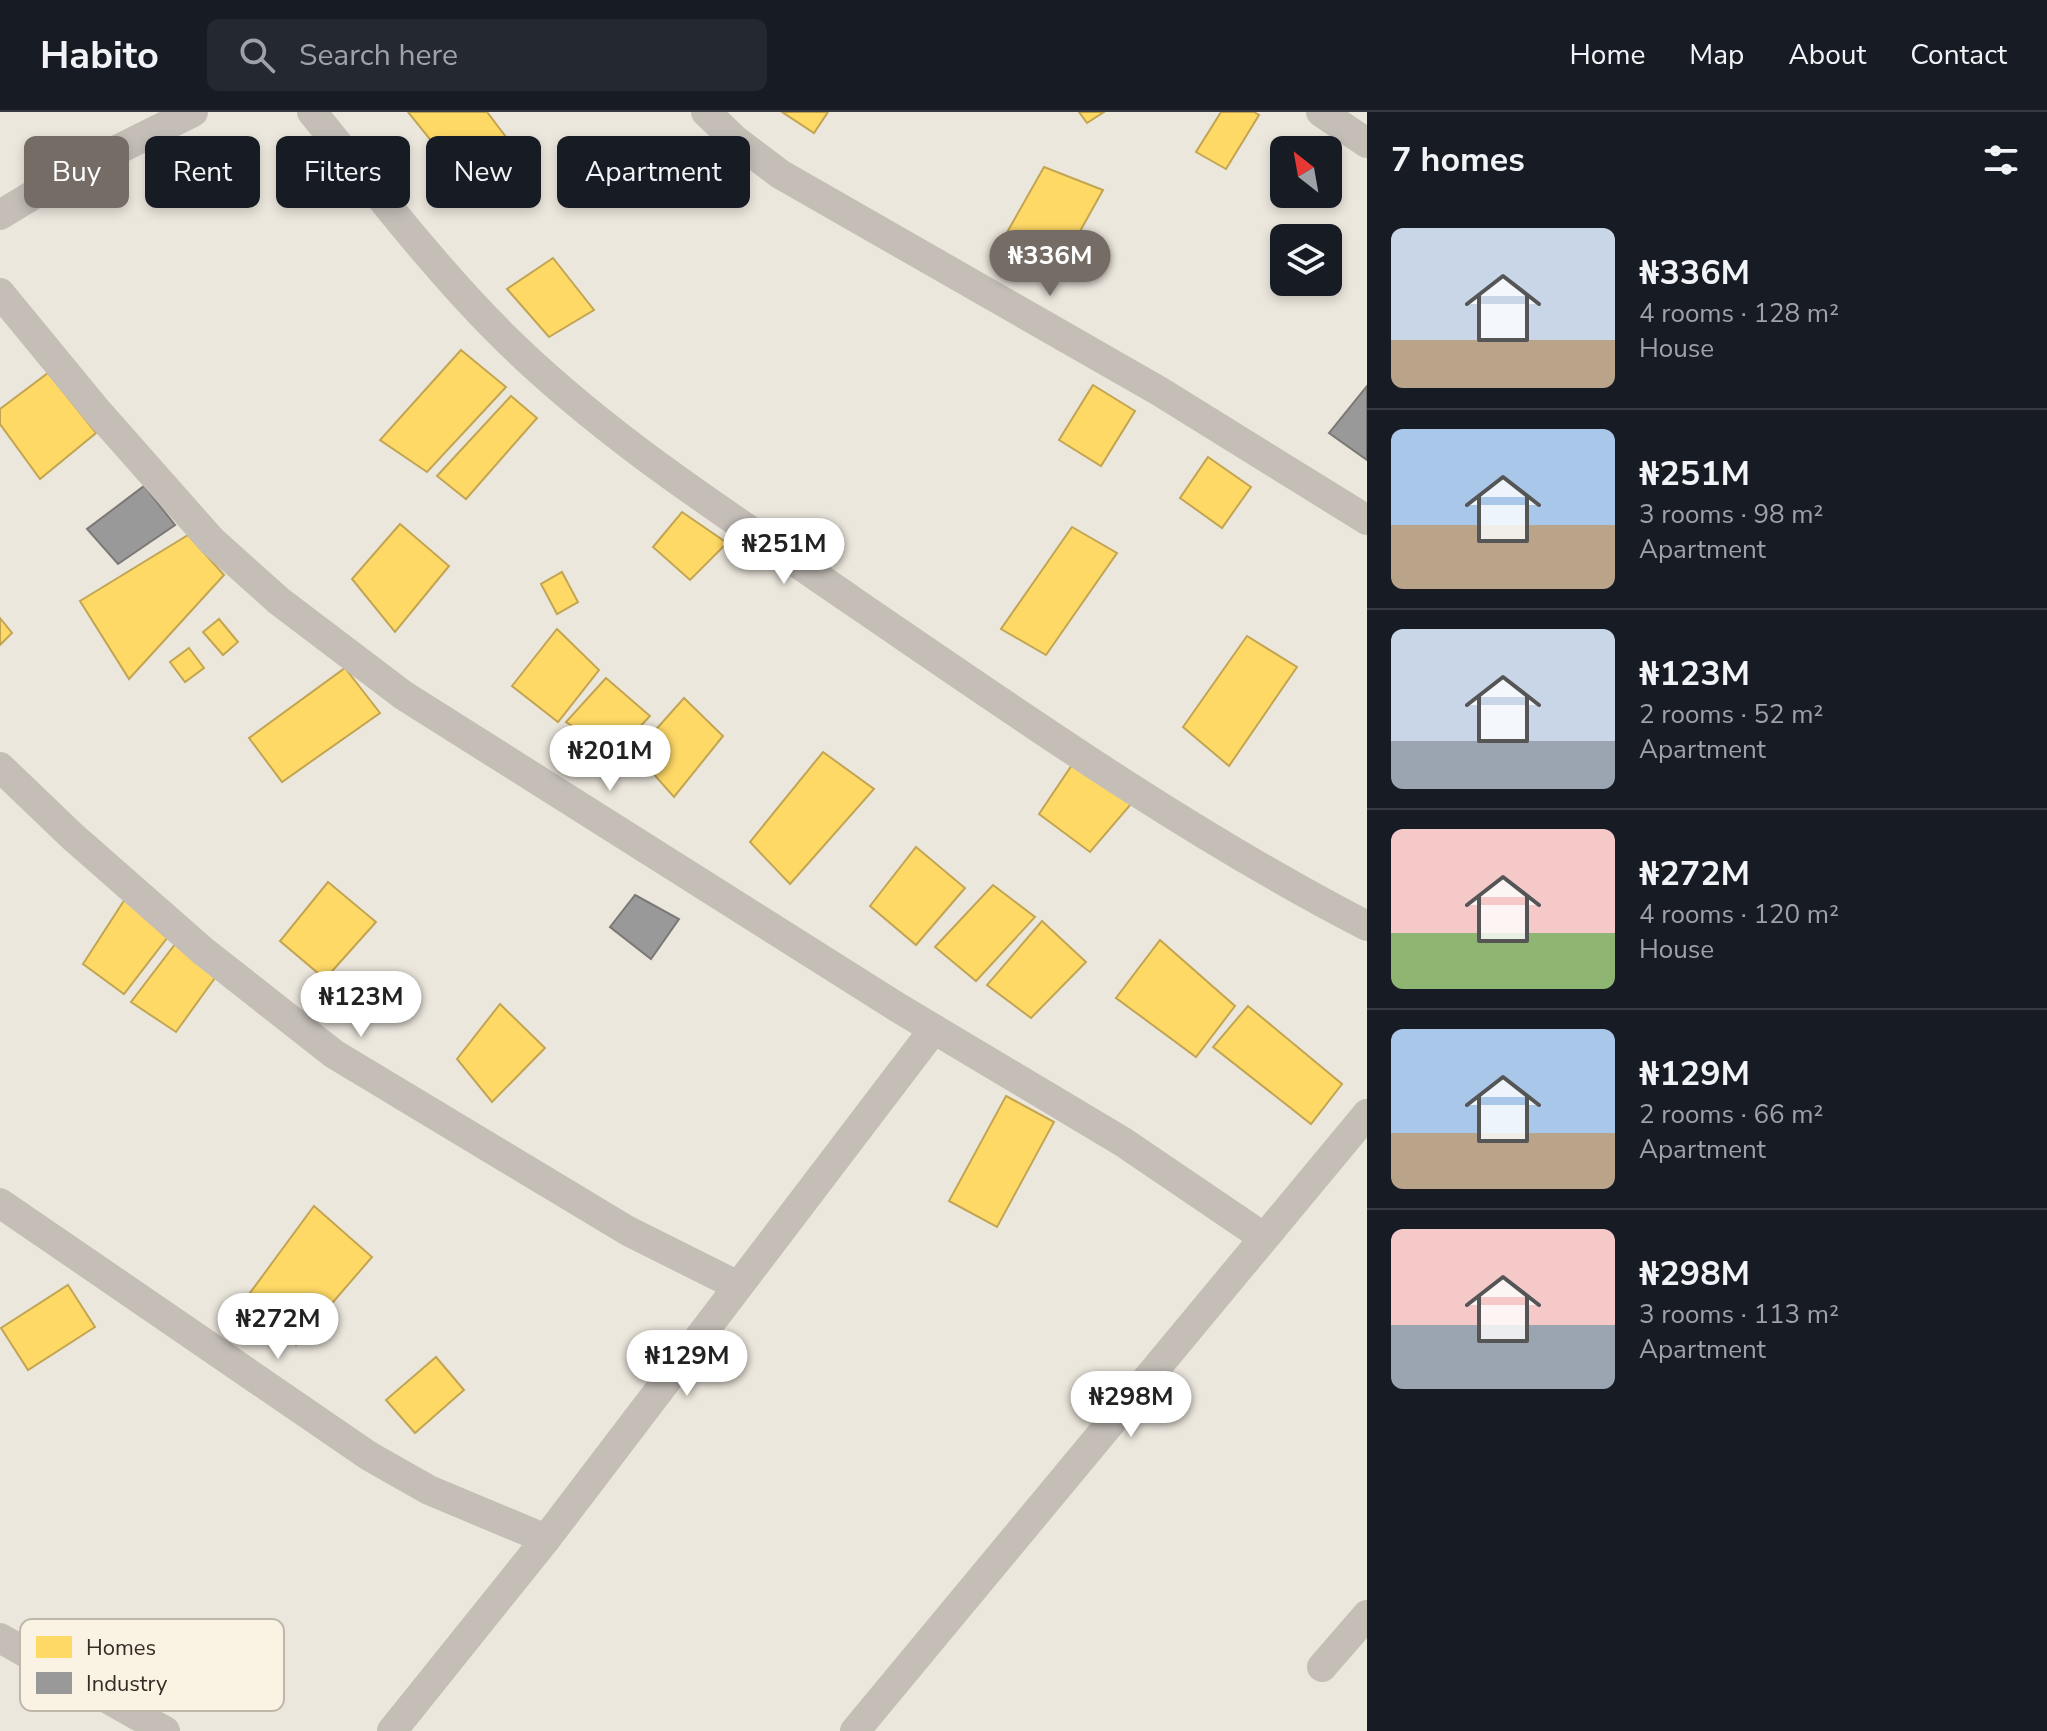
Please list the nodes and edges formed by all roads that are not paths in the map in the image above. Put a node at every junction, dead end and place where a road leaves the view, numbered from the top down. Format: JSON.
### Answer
{"nodes":[{"id":1,"x":193,"y":112,"type":"edge"},
{"id":2,"x":312,"y":112,"type":"edge"},
{"id":3,"x":706,"y":112,"type":"edge"},
{"id":4,"x":1321,"y":112,"type":"edge"},
{"id":5,"x":1367,"y":143,"type":"edge"},
{"id":6,"x":0,"y":215,"type":"edge"},
{"id":7,"x":0,"y":293,"type":"edge"},
{"id":8,"x":1367,"y":520,"type":"edge"},
{"id":9,"x":0,"y":767,"type":"edge"},
{"id":10,"x":1367,"y":926,"type":"edge"},
{"id":11,"x":934,"y":1029,"type":"junction"},
{"id":12,"x":1367,"y":1114,"type":"edge"},
{"id":13,"x":0,"y":1203,"type":"edge"},
{"id":14,"x":1263,"y":1237,"type":"junction"},
{"id":15,"x":738,"y":1286,"type":"junction"},
{"id":16,"x":546,"y":1539,"type":"junction"},
{"id":17,"x":1367,"y":1615,"type":"edge"},
{"id":18,"x":0,"y":1638,"type":"edge"},
{"id":19,"x":20,"y":1649,"type":"edge"},
{"id":20,"x":1322,"y":1667,"type":"dead end"},
{"id":21,"x":130,"y":1711,"type":"edge"},
{"id":22,"x":165,"y":1731,"type":"edge"},
{"id":23,"x":392,"y":1731,"type":"edge"},
{"id":24,"x":855,"y":1731,"type":"edge"}],
"edges":[{"from":1,"to":6,"type":"street"},
{"from":2,"to":10,"type":"street"},
{"from":3,"to":8,"type":"street"},
{"from":4,"to":5,"type":"street"},
{"from":7,"to":11,"type":"street"},
{"from":9,"to":15,"type":"street"},
{"from":11,"to":14,"type":"street"},
{"from":11,"to":15,"type":"street"},
{"from":12,"to":14,"type":"street"},
{"from":13,"to":16,"type":"street"},
{"from":14,"to":24,"type":"street"},
{"from":15,"to":16,"type":"street"},
{"from":16,"to":23,"type":"street"},
{"from":17,"to":20,"type":"street"},
{"from":18,"to":19,"type":"street"},
{"from":21,"to":22,"type":"street"}]}
